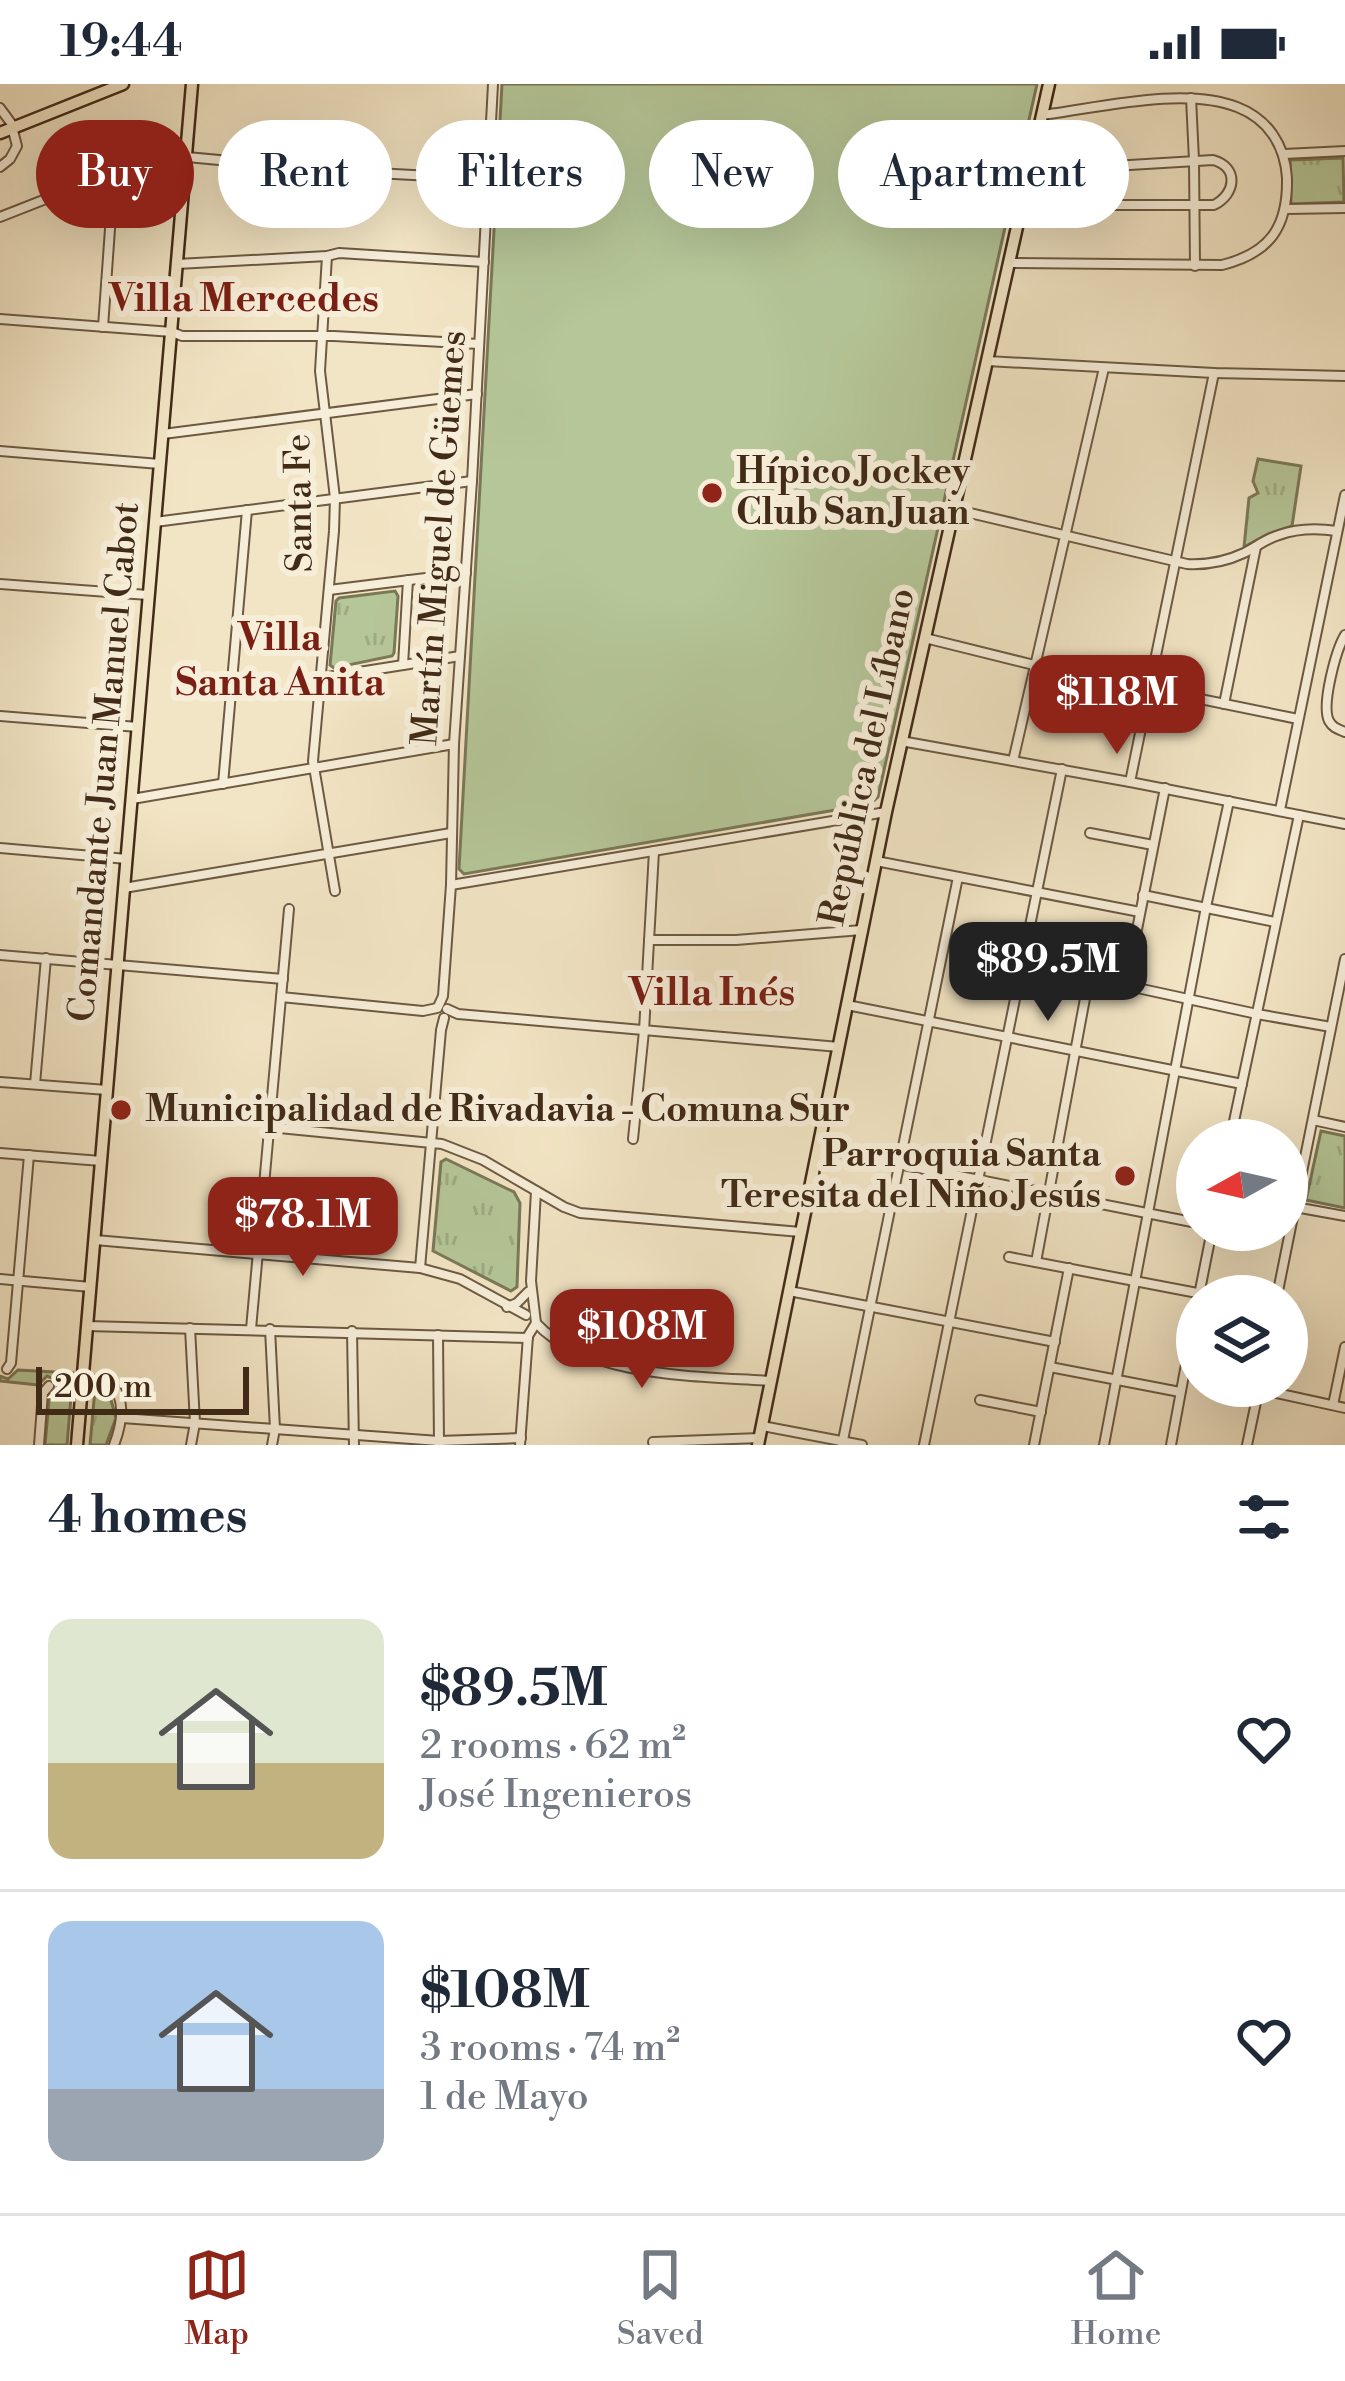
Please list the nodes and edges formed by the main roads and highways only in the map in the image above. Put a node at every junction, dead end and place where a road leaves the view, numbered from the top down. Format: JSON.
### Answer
{"nodes":[{"id":1,"x":123,"y":84,"type":"edge"},
{"id":2,"x":193,"y":84,"type":"edge"},
{"id":3,"x":1049,"y":84,"type":"edge"},
{"id":4,"x":6,"y":130,"type":"edge"},
{"id":5,"x":760,"y":1436,"type":"edge"},
{"id":6,"x":77,"y":1445,"type":"edge"}],
"edges":[{"from":1,"to":4,"type":"main road"},
{"from":2,"to":6,"type":"main road","name":"Comandante Juan Manuel Cabot"},
{"from":3,"to":5,"type":"main road","name":"República del Líbano"}]}
